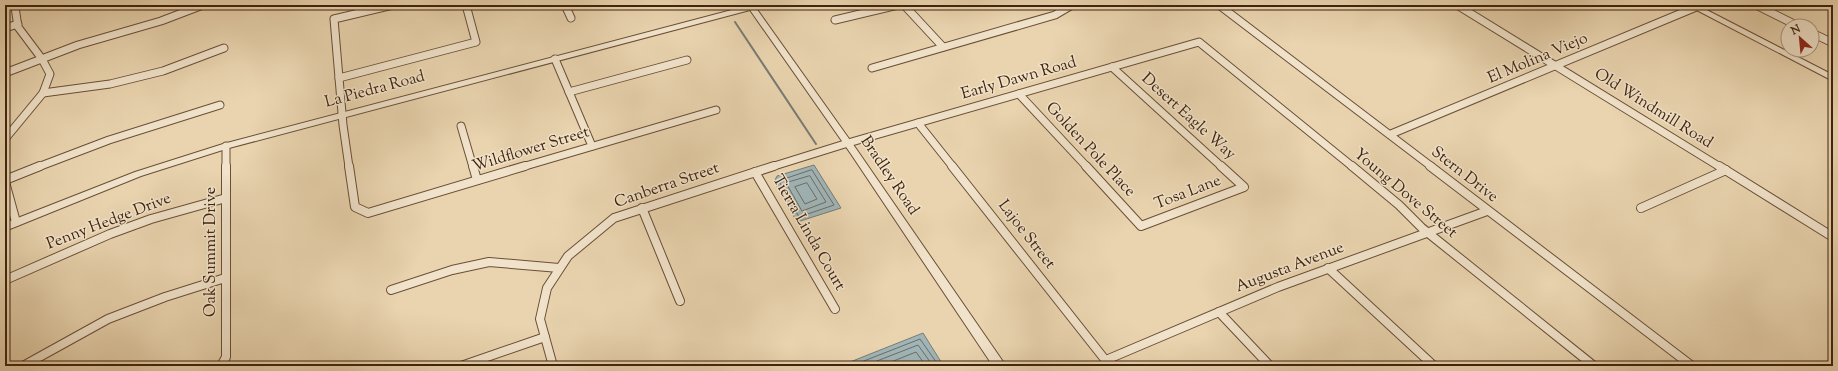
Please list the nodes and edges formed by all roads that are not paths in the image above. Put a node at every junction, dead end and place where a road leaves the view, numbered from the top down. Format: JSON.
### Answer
{"nodes":[{"id":1,"x":17,"y":5,"type":"edge"},
{"id":2,"x":203,"y":5,"type":"edge"},
{"id":3,"x":393,"y":5,"type":"edge"},
{"id":4,"x":466,"y":5,"type":"edge"},
{"id":5,"x":565,"y":5,"type":"edge"},
{"id":6,"x":898,"y":5,"type":"edge"},
{"id":7,"x":904,"y":5,"type":"edge"},
{"id":8,"x":1072,"y":5,"type":"edge"},
{"id":9,"x":1219,"y":5,"type":"edge"},
{"id":10,"x":1457,"y":5,"type":"edge"},
{"id":11,"x":1756,"y":5,"type":"edge"},
{"id":12,"x":754,"y":6,"type":"edge"},
{"id":13,"x":1696,"y":6,"type":"edge"},
{"id":14,"x":571,"y":18,"type":"dead end"},
{"id":15,"x":1782,"y":18,"type":"edge"},
{"id":16,"x":835,"y":20,"type":"dead end"},
{"id":17,"x":18,"y":24,"type":"junction"},
{"id":18,"x":5,"y":28,"type":"edge"},
{"id":19,"x":1820,"y":37,"type":"edge"},
{"id":20,"x":1199,"y":42,"type":"joint"},
{"id":21,"x":1833,"y":43,"type":"edge"},
{"id":22,"x":943,"y":47,"type":"junction"},
{"id":23,"x":224,"y":48,"type":"dead end"},
{"id":24,"x":42,"y":59,"type":"junction"},
{"id":25,"x":555,"y":59,"type":"junction"},
{"id":26,"x":687,"y":60,"type":"dead end"},
{"id":27,"x":1557,"y":66,"type":"junction"},
{"id":28,"x":1112,"y":67,"type":"junction"},
{"id":29,"x":872,"y":68,"type":"dead end"},
{"id":30,"x":5,"y":73,"type":"edge"},
{"id":31,"x":339,"y":78,"type":"junction"},
{"id":32,"x":1833,"y":78,"type":"edge"},
{"id":33,"x":569,"y":92,"type":"junction"},
{"id":34,"x":43,"y":93,"type":"junction"},
{"id":35,"x":1019,"y":94,"type":"junction"},
{"id":36,"x":220,"y":105,"type":"dead end"},
{"id":37,"x":716,"y":110,"type":"dead end"},
{"id":38,"x":343,"y":115,"type":"junction"},
{"id":39,"x":918,"y":123,"type":"junction"},
{"id":40,"x":461,"y":126,"type":"dead end"},
{"id":41,"x":1391,"y":134,"type":"junction"},
{"id":42,"x":5,"y":137,"type":"edge"},
{"id":43,"x":848,"y":143,"type":"junction"},
{"id":44,"x":226,"y":146,"type":"junction"},
{"id":45,"x":592,"y":146,"type":"junction"},
{"id":46,"x":1726,"y":170,"type":"junction"},
{"id":47,"x":755,"y":172,"type":"junction"},
{"id":48,"x":477,"y":180,"type":"junction"},
{"id":49,"x":5,"y":181,"type":"edge"},
{"id":50,"x":1244,"y":187,"type":"joint"},
{"id":51,"x":226,"y":198,"type":"junction"},
{"id":52,"x":642,"y":208,"type":"junction"},
{"id":53,"x":1641,"y":208,"type":"dead end"},
{"id":54,"x":1487,"y":211,"type":"junction"},
{"id":55,"x":16,"y":222,"type":"junction"},
{"id":56,"x":1141,"y":226,"type":"joint"},
{"id":57,"x":5,"y":227,"type":"edge"},
{"id":58,"x":1428,"y":232,"type":"junction"},
{"id":59,"x":1833,"y":238,"type":"edge"},
{"id":60,"x":560,"y":268,"type":"junction"},
{"id":61,"x":1328,"y":268,"type":"junction"},
{"id":62,"x":225,"y":278,"type":"junction"},
{"id":63,"x":5,"y":280,"type":"edge"},
{"id":64,"x":390,"y":290,"type":"dead end"},
{"id":65,"x":680,"y":301,"type":"dead end"},
{"id":66,"x":835,"y":309,"type":"dead end"},
{"id":67,"x":1219,"y":312,"type":"junction"},
{"id":68,"x":545,"y":337,"type":"junction"},
{"id":69,"x":224,"y":362,"type":"edge"},
{"id":70,"x":1108,"y":363,"type":"edge"},
{"id":71,"x":23,"y":366,"type":"edge"},
{"id":72,"x":461,"y":366,"type":"edge"},
{"id":73,"x":553,"y":366,"type":"edge"},
{"id":74,"x":1000,"y":366,"type":"edge"},
{"id":75,"x":1270,"y":366,"type":"edge"},
{"id":76,"x":1434,"y":366,"type":"edge"},
{"id":77,"x":1594,"y":366,"type":"edge"},
{"id":78,"x":1692,"y":366,"type":"edge"}],
"edges":[{"from":1,"to":17,"type":"street"},
{"from":2,"to":24,"type":"street"},
{"from":3,"to":31,"type":"street"},
{"from":4,"to":31,"type":"street"},
{"from":5,"to":14,"type":"street"},
{"from":6,"to":16,"type":"street"},
{"from":7,"to":22,"type":"street"},
{"from":8,"to":22,"type":"street"},
{"from":9,"to":41,"type":"street","name":"Stern Drive"},
{"from":10,"to":27,"type":"street","name":"Old Windmill Road"},
{"from":11,"to":15,"type":"street"},
{"from":12,"to":25,"type":"street","name":"La Piedra Road"},
{"from":12,"to":43,"type":"street","name":"Bradley Road"},
{"from":13,"to":27,"type":"street","name":"El Molina Viejo"},
{"from":13,"to":32,"type":"street"},
{"from":17,"to":18,"type":"street"},
{"from":17,"to":24,"type":"street"},
{"from":19,"to":21,"type":"street"},
{"from":20,"to":28,"type":"street","name":"Early Dawn Road"},
{"from":20,"to":58,"type":"street","name":"Young Dove Street"},
{"from":22,"to":29,"type":"street"},
{"from":23,"to":34,"type":"street"},
{"from":24,"to":30,"type":"street"},
{"from":24,"to":34,"type":"street"},
{"from":25,"to":33,"type":"street"},
{"from":25,"to":38,"type":"street","name":"La Piedra Road"},
{"from":26,"to":33,"type":"street"},
{"from":27,"to":41,"type":"street","name":"El Molina Viejo"},
{"from":27,"to":46,"type":"street","name":"Old Windmill Road"},
{"from":28,"to":35,"type":"street","name":"Early Dawn Road"},
{"from":28,"to":50,"type":"street","name":"Desert Eagle Way"},
{"from":31,"to":38,"type":"street"},
{"from":33,"to":45,"type":"street"},
{"from":34,"to":42,"type":"street"},
{"from":35,"to":39,"type":"street","name":"Early Dawn Road"},
{"from":35,"to":56,"type":"street","name":"Golden Pole Place"},
{"from":36,"to":49,"type":"street"},
{"from":37,"to":45,"type":"street","name":"Wildflower Street"},
{"from":38,"to":44,"type":"street","name":"La Piedra Road"},
{"from":38,"to":48,"type":"street","name":"Wildflower Street"},
{"from":39,"to":43,"type":"street","name":"Early Dawn Road"},
{"from":39,"to":70,"type":"street","name":"Lajoe Street"},
{"from":40,"to":48,"type":"street"},
{"from":41,"to":54,"type":"street","name":"Stern Drive"},
{"from":43,"to":47,"type":"street","name":"Canberra Street"},
{"from":43,"to":74,"type":"street","name":"Bradley Road"},
{"from":44,"to":51,"type":"street","name":"Oak Summit Drive"},
{"from":44,"to":55,"type":"street","name":"La Piedra Road"},
{"from":45,"to":48,"type":"street","name":"Wildflower Street"},
{"from":46,"to":53,"type":"street"},
{"from":46,"to":59,"type":"street","name":"Old Windmill Road"},
{"from":47,"to":52,"type":"street","name":"Canberra Street"},
{"from":47,"to":66,"type":"street","name":"Tierra Linda Court"},
{"from":49,"to":55,"type":"street"},
{"from":50,"to":56,"type":"street","name":"Tosa Lane"},
{"from":51,"to":62,"type":"street","name":"Oak Summit Drive"},
{"from":51,"to":63,"type":"street","name":"Penny Hedge Drive"},
{"from":52,"to":60,"type":"street","name":"Canberra Street"},
{"from":52,"to":65,"type":"street"},
{"from":54,"to":58,"type":"street","name":"Augusta Avenue"},
{"from":54,"to":78,"type":"street","name":"Stern Drive"},
{"from":55,"to":57,"type":"street","name":"La Piedra Road"},
{"from":58,"to":61,"type":"street","name":"Augusta Avenue"},
{"from":58,"to":77,"type":"street","name":"Young Dove Street"},
{"from":60,"to":64,"type":"street"},
{"from":60,"to":68,"type":"street","name":"Canberra Street"},
{"from":61,"to":67,"type":"street","name":"Augusta Avenue"},
{"from":61,"to":76,"type":"street"},
{"from":62,"to":69,"type":"street","name":"Oak Summit Drive"},
{"from":62,"to":71,"type":"street"},
{"from":67,"to":70,"type":"street","name":"Augusta Avenue"},
{"from":67,"to":75,"type":"street"},
{"from":68,"to":72,"type":"street"},
{"from":68,"to":73,"type":"street","name":"Canberra Street"}]}
